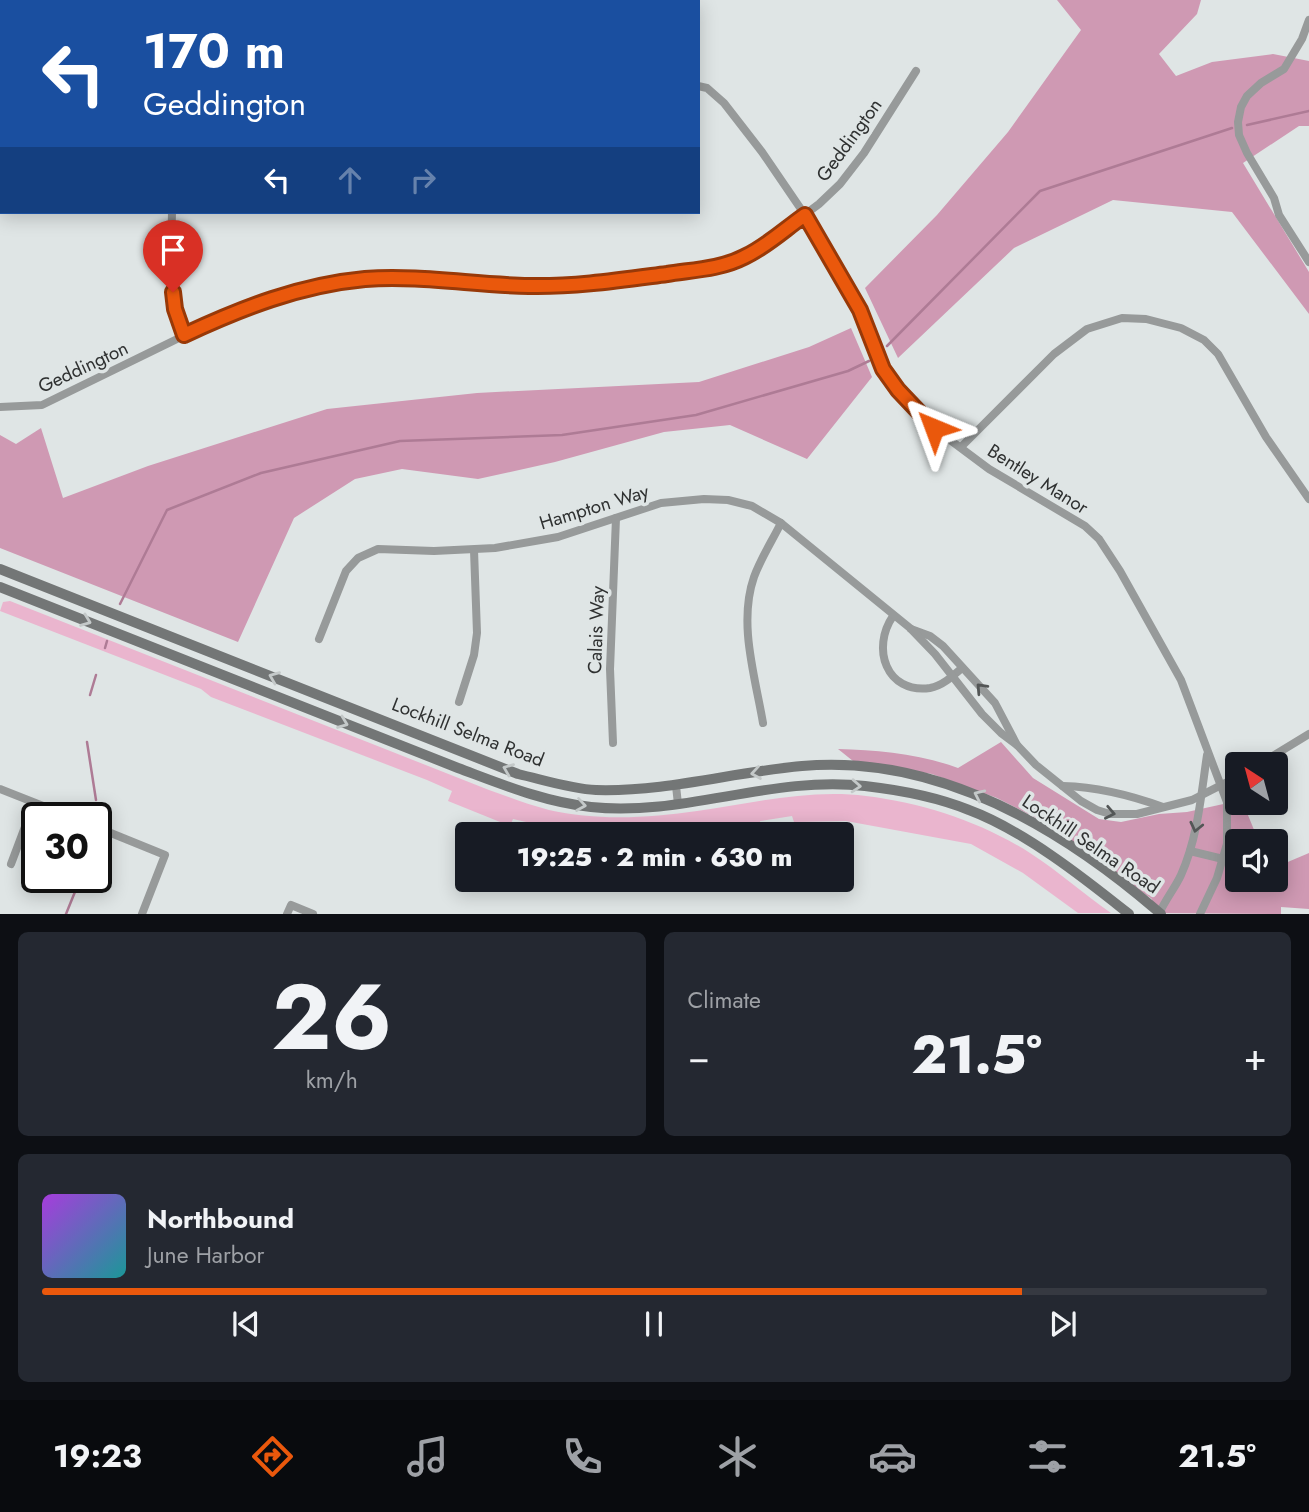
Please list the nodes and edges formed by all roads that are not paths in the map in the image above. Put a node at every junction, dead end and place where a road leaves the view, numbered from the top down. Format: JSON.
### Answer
{"nodes":[{"id":1,"x":1309,"y":20,"type":"edge"},
{"id":2,"x":916,"y":71,"type":"dead end"},
{"id":3,"x":700,"y":86,"type":"edge"},
{"id":4,"x":172,"y":214,"type":"edge"},
{"id":5,"x":805,"y":215,"type":"junction"},
{"id":6,"x":1309,"y":262,"type":"edge"},
{"id":7,"x":184,"y":335,"type":"junction"},
{"id":8,"x":0,"y":407,"type":"edge"},
{"id":9,"x":961,"y":447,"type":"junction"},
{"id":10,"x":1309,"y":499,"type":"edge"},
{"id":11,"x":616,"y":518,"type":"junction"},
{"id":12,"x":782,"y":523,"type":"junction"},
{"id":13,"x":474,"y":550,"type":"junction"},
{"id":14,"x":0,"y":569,"type":"edge"},
{"id":15,"x":0,"y":587,"type":"edge"},
{"id":16,"x":65,"y":594,"type":"junction"},
{"id":17,"x":58,"y":611,"type":"junction"},
{"id":18,"x":893,"y":616,"type":"junction"},
{"id":19,"x":910,"y":628,"type":"junction"},
{"id":20,"x":319,"y":639,"type":"dead end"},
{"id":21,"x":962,"y":668,"type":"junction"},
{"id":22,"x":952,"y":677,"type":"junction"},
{"id":23,"x":303,"y":688,"type":"junction"},
{"id":24,"x":459,"y":702,"type":"dead end"},
{"id":25,"x":296,"y":704,"type":"junction"},
{"id":26,"x":763,"y":723,"type":"dead end"},
{"id":27,"x":1309,"y":734,"type":"edge"},
{"id":28,"x":614,"y":743,"type":"dead end"},
{"id":29,"x":1017,"y":745,"type":"junction"},
{"id":30,"x":1279,"y":752,"type":"edge"},
{"id":31,"x":1207,"y":755,"type":"junction"},
{"id":32,"x":1225,"y":783,"type":"edge"},
{"id":33,"x":1222,"y":785,"type":"junction"},
{"id":34,"x":676,"y":786,"type":"junction"},
{"id":35,"x":1063,"y":786,"type":"junction"},
{"id":36,"x":0,"y":789,"type":"edge"},
{"id":37,"x":1201,"y":795,"type":"junction"},
{"id":38,"x":32,"y":802,"type":"edge"},
{"id":39,"x":678,"y":804,"type":"junction"},
{"id":40,"x":1163,"y":807,"type":"junction"},
{"id":41,"x":112,"y":833,"type":"edge"},
{"id":42,"x":21,"y":837,"type":"edge"},
{"id":43,"x":1190,"y":851,"type":"junction"},
{"id":44,"x":1223,"y":859,"type":"junction"},
{"id":45,"x":11,"y":864,"type":"dead end"},
{"id":46,"x":289,"y":909,"type":"edge"},
{"id":47,"x":1160,"y":913,"type":"edge"},
{"id":48,"x":142,"y":914,"type":"edge"},
{"id":49,"x":313,"y":914,"type":"edge"},
{"id":50,"x":1129,"y":914,"type":"edge"},
{"id":51,"x":1200,"y":914,"type":"edge"}],
"edges":[{"from":1,"to":6,"type":"street"},
{"from":2,"to":5,"type":"street","name":"Geddington"},
{"from":3,"to":5,"type":"street","name":"Bentley Manor"},
{"from":4,"to":7,"type":"street"},
{"from":5,"to":7,"type":"street","name":"Geddington"},
{"from":5,"to":9,"type":"street","name":"Bentley Manor"},
{"from":7,"to":8,"type":"street","name":"Geddington"},
{"from":9,"to":10,"type":"street"},
{"from":9,"to":31,"type":"street","name":"Bentley Manor"},
{"from":11,"to":12,"type":"street","name":"Hampton Way"},
{"from":11,"to":13,"type":"street","name":"Hampton Way"},
{"from":11,"to":28,"type":"street","name":"Calais Way"},
{"from":12,"to":18,"type":"street","name":"Hampton Way"},
{"from":12,"to":26,"type":"street"},
{"from":13,"to":20,"type":"street","name":"Hampton Way"},
{"from":13,"to":24,"type":"street"},
{"from":14,"to":16,"type":"main road","name":"Lockhill Selma Road"},
{"from":15,"to":17,"type":"main road","name":"Lockhill Selma Road"},
{"from":16,"to":17,"type":"street"},
{"from":23,"to":16,"type":"main road","name":"Lockhill Selma Road","one_way":true},
{"from":17,"to":25,"type":"main road","name":"Lockhill Selma Road","one_way":true},
{"from":18,"to":19,"type":"street","name":"Hampton Way"},
{"from":18,"to":22,"type":"street"},
{"from":19,"to":21,"type":"street","name":"Hampton Way"},
{"from":19,"to":22,"type":"street","name":"Hampton Way"},
{"from":21,"to":22,"type":"street"},
{"from":29,"to":21,"type":"street","name":"Hampton Way","one_way":true},
{"from":22,"to":29,"type":"street","name":"Hampton Way"},
{"from":23,"to":25,"type":"street"},
{"from":34,"to":23,"type":"main road","name":"Lockhill Selma Road","one_way":true},
{"from":25,"to":39,"type":"main road","name":"Lockhill Selma Road","one_way":true},
{"from":27,"to":30,"type":"street"},
{"from":29,"to":35,"type":"street","name":"Hampton Way"},
{"from":31,"to":33,"type":"street","name":"Bentley Manor"},
{"from":31,"to":37,"type":"street","name":"Bentley Manor"},
{"from":32,"to":33,"type":"street","name":"Hampton Way"},
{"from":33,"to":37,"type":"street","name":"Hampton Way"},
{"from":33,"to":44,"type":"street","name":"Bentley Manor"},
{"from":34,"to":39,"type":"street"},
{"from":47,"to":34,"type":"main road","name":"Lockhill Selma Road","one_way":true},
{"from":35,"to":40,"type":"street"},
{"from":35,"to":40,"type":"street","name":"Hampton Way","one_way":true},
{"from":36,"to":38,"type":"street"},
{"from":37,"to":40,"type":"street","name":"Hampton Way"},
{"from":37,"to":43,"type":"street","name":"Bentley Manor","one_way":true},
{"from":39,"to":50,"type":"main road","name":"Lockhill Selma Road","one_way":true},
{"from":41,"to":48,"type":"street"},
{"from":42,"to":45,"type":"street"},
{"from":43,"to":44,"type":"street"},
{"from":43,"to":47,"type":"street","name":"Bentley Manor"},
{"from":44,"to":51,"type":"street","name":"Bentley Manor"},
{"from":46,"to":49,"type":"street"}]}
